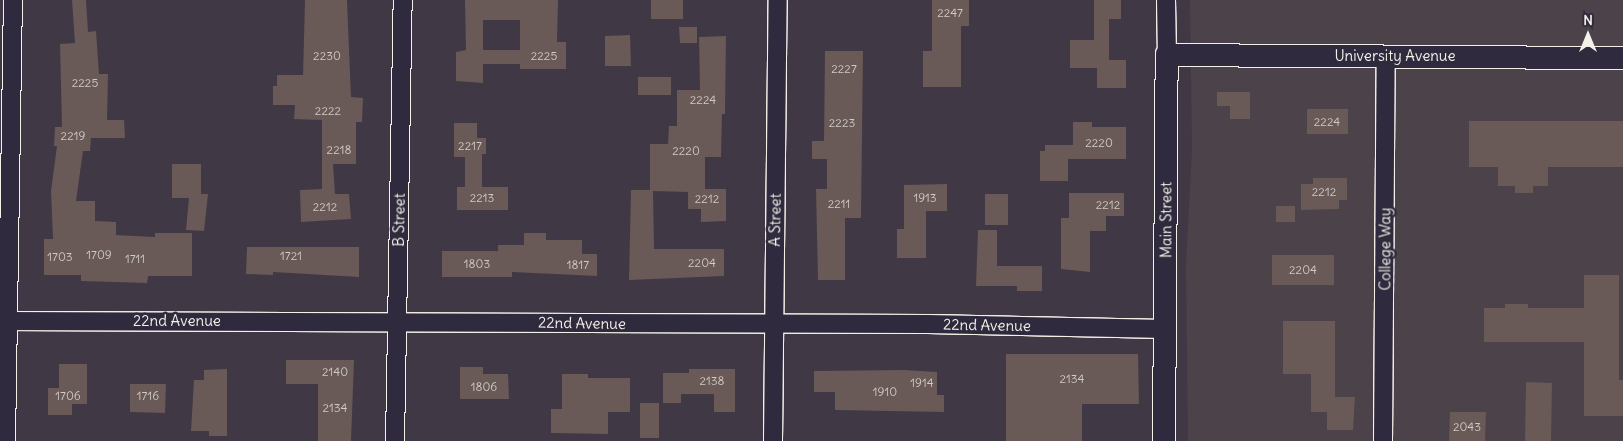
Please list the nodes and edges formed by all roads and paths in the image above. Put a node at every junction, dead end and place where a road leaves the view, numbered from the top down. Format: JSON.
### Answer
{"nodes":[{"id":1,"x":403,"y":0,"type":"edge"},
{"id":2,"x":778,"y":0,"type":"edge"},
{"id":3,"x":1166,"y":0,"type":"edge"},
{"id":4,"x":8,"y":8,"type":"edge"},
{"id":5,"x":1167,"y":55,"type":"junction"},
{"id":6,"x":1386,"y":57,"type":"junction"},
{"id":7,"x":1623,"y":58,"type":"edge"},
{"id":8,"x":4,"y":321,"type":"edge"},
{"id":9,"x":397,"y":321,"type":"junction"},
{"id":10,"x":774,"y":325,"type":"junction"},
{"id":11,"x":1165,"y":329,"type":"junction"},
{"id":12,"x":6,"y":441,"type":"edge"},
{"id":13,"x":395,"y":441,"type":"edge"},
{"id":14,"x":773,"y":441,"type":"edge"},
{"id":15,"x":1164,"y":441,"type":"edge"},
{"id":16,"x":1383,"y":441,"type":"edge"}],
"edges":[{"from":1,"to":9,"type":"street","name":"B Street"},
{"from":2,"to":10,"type":"street","name":"A Street"},
{"from":3,"to":5,"type":"street","name":"Main Street"},
{"from":4,"to":8,"type":"street"},
{"from":5,"to":6,"type":"street","name":"University Avenue"},
{"from":5,"to":11,"type":"street","name":"Main Street"},
{"from":6,"to":7,"type":"street","name":"University Avenue"},
{"from":6,"to":16,"type":"street","name":"College Way"},
{"from":8,"to":9,"type":"street","name":"22nd Avenue"},
{"from":8,"to":12,"type":"street"},
{"from":9,"to":10,"type":"street","name":"22nd Avenue"},
{"from":9,"to":13,"type":"street","name":"B Street"},
{"from":10,"to":11,"type":"street","name":"22nd Avenue"},
{"from":10,"to":14,"type":"street","name":"A Street"},
{"from":11,"to":15,"type":"street","name":"Main Street"}]}
